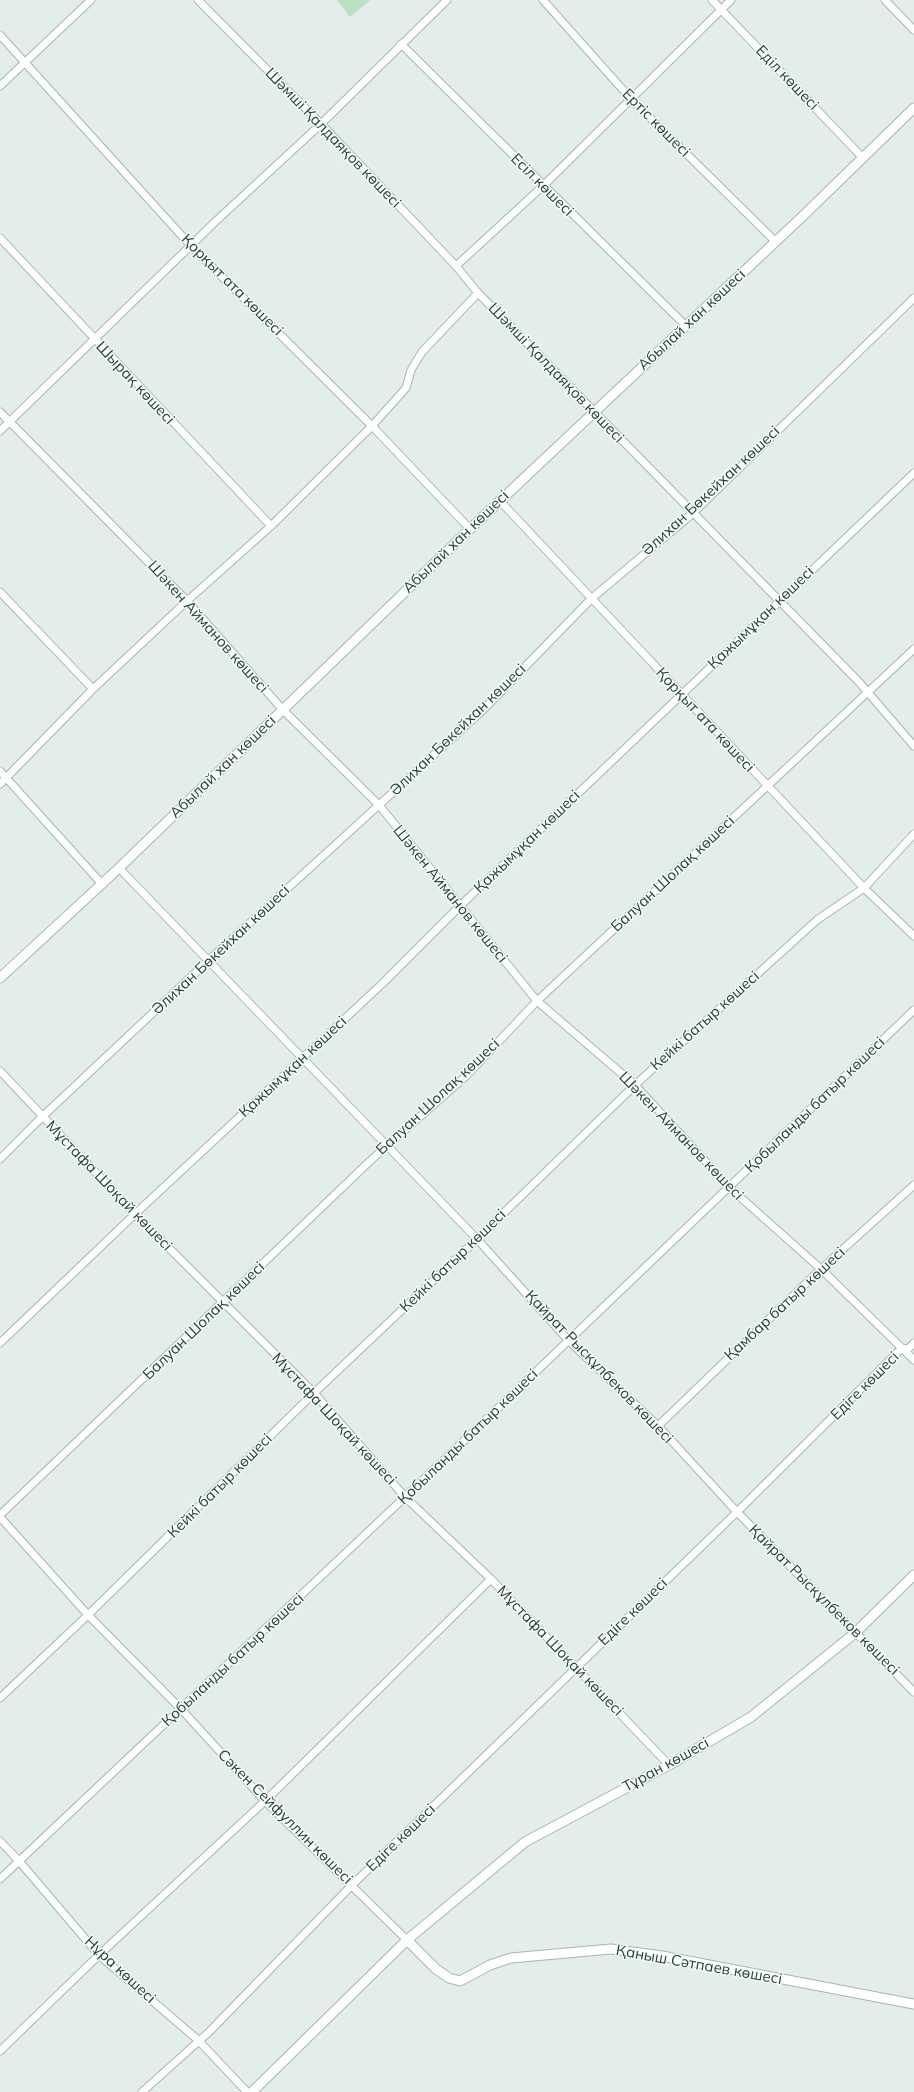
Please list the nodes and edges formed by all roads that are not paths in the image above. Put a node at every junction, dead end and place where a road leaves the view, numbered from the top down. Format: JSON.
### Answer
{"nodes":[{"id":1,"x":91,"y":0,"type":"edge"},
{"id":2,"x":198,"y":0,"type":"edge"},
{"id":3,"x":447,"y":0,"type":"edge"},
{"id":4,"x":543,"y":0,"type":"edge"},
{"id":5,"x":712,"y":0,"type":"edge"},
{"id":6,"x":731,"y":0,"type":"edge"},
{"id":7,"x":885,"y":0,"type":"edge"},
{"id":8,"x":721,"y":10,"type":"junction"},
{"id":9,"x":914,"y":30,"type":"edge"},
{"id":10,"x":0,"y":36,"type":"edge"},
{"id":11,"x":401,"y":44,"type":"junction"},
{"id":12,"x":26,"y":62,"type":"junction"},
{"id":13,"x":0,"y":86,"type":"edge"},
{"id":14,"x":632,"y":100,"type":"junction"},
{"id":15,"x":914,"y":108,"type":"edge"},
{"id":16,"x":321,"y":124,"type":"junction"},
{"id":17,"x":862,"y":157,"type":"junction"},
{"id":18,"x":543,"y":186,"type":"junction"},
{"id":19,"x":0,"y":238,"type":"edge"},
{"id":20,"x":775,"y":241,"type":"junction"},
{"id":21,"x":191,"y":246,"type":"junction"},
{"id":22,"x":456,"y":266,"type":"junction"},
{"id":23,"x":478,"y":293,"type":"junction"},
{"id":24,"x":914,"y":298,"type":"edge"},
{"id":25,"x":685,"y":325,"type":"junction"},
{"id":26,"x":94,"y":339,"type":"junction"},
{"id":27,"x":0,"y":412,"type":"edge"},
{"id":28,"x":594,"y":412,"type":"junction"},
{"id":29,"x":9,"y":422,"type":"junction"},
{"id":30,"x":372,"y":426,"type":"junction"},
{"id":31,"x":0,"y":431,"type":"edge"},
{"id":32,"x":914,"y":473,"type":"edge"},
{"id":33,"x":500,"y":501,"type":"junction"},
{"id":34,"x":692,"y":514,"type":"junction"},
{"id":35,"x":271,"y":526,"type":"junction"},
{"id":36,"x":470,"y":529,"type":"junction"},
{"id":37,"x":0,"y":592,"type":"edge"},
{"id":38,"x":591,"y":599,"type":"junction"},
{"id":39,"x":187,"y":601,"type":"junction"},
{"id":40,"x":778,"y":601,"type":"junction"},
{"id":41,"x":914,"y":649,"type":"edge"},
{"id":42,"x":93,"y":689,"type":"junction"},
{"id":43,"x":681,"y":694,"type":"junction"},
{"id":44,"x":867,"y":694,"type":"junction"},
{"id":45,"x":283,"y":710,"type":"junction"},
{"id":46,"x":914,"y":746,"type":"edge"},
{"id":47,"x":0,"y":770,"type":"edge"},
{"id":48,"x":6,"y":778,"type":"junction"},
{"id":49,"x":0,"y":784,"type":"edge"},
{"id":50,"x":768,"y":786,"type":"junction"},
{"id":51,"x":378,"y":806,"type":"junction"},
{"id":52,"x":914,"y":834,"type":"edge"},
{"id":53,"x":119,"y":868,"type":"junction"},
{"id":54,"x":101,"y":883,"type":"junction"},
{"id":55,"x":864,"y":888,"type":"junction"},
{"id":56,"x":460,"y":906,"type":"junction"},
{"id":57,"x":914,"y":936,"type":"edge"},
{"id":58,"x":208,"y":961,"type":"junction"},
{"id":59,"x":0,"y":978,"type":"edge"},
{"id":60,"x":537,"y":1001,"type":"junction"},
{"id":61,"x":914,"y":1010,"type":"edge"},
{"id":62,"x":302,"y":1058,"type":"junction"},
{"id":63,"x":0,"y":1071,"type":"edge"},
{"id":64,"x":635,"y":1085,"type":"junction"},
{"id":65,"x":42,"y":1117,"type":"junction"},
{"id":66,"x":387,"y":1146,"type":"junction"},
{"id":67,"x":0,"y":1159,"type":"edge"},
{"id":68,"x":914,"y":1185,"type":"edge"},
{"id":69,"x":730,"y":1188,"type":"junction"},
{"id":70,"x":135,"y":1214,"type":"junction"},
{"id":71,"x":477,"y":1239,"type":"junction"},
{"id":72,"x":820,"y":1269,"type":"junction"},
{"id":73,"x":223,"y":1303,"type":"junction"},
{"id":74,"x":568,"y":1340,"type":"junction"},
{"id":75,"x":0,"y":1343,"type":"edge"},
{"id":76,"x":914,"y":1343,"type":"edge"},
{"id":77,"x":902,"y":1348,"type":"junction"},
{"id":78,"x":914,"y":1360,"type":"edge"},
{"id":79,"x":314,"y":1393,"type":"junction"},
{"id":80,"x":658,"y":1426,"type":"junction"},
{"id":81,"x":405,"y":1497,"type":"junction"},
{"id":82,"x":737,"y":1512,"type":"junction"},
{"id":83,"x":0,"y":1516,"type":"edge"},
{"id":84,"x":914,"y":1575,"type":"edge"},
{"id":85,"x":491,"y":1579,"type":"junction"},
{"id":86,"x":88,"y":1615,"type":"junction"},
{"id":87,"x":855,"y":1633,"type":"junction"},
{"id":88,"x":576,"y":1667,"type":"junction"},
{"id":89,"x":914,"y":1692,"type":"edge"},
{"id":90,"x":0,"y":1698,"type":"edge"},
{"id":91,"x":181,"y":1709,"type":"junction"},
{"id":92,"x":669,"y":1765,"type":"junction"},
{"id":93,"x":264,"y":1801,"type":"junction"},
{"id":94,"x":0,"y":1841,"type":"edge"},
{"id":95,"x":19,"y":1861,"type":"junction"},
{"id":96,"x":0,"y":1879,"type":"edge"},
{"id":97,"x":352,"y":1885,"type":"junction"},
{"id":98,"x":407,"y":1940,"type":"junction"},
{"id":99,"x":99,"y":1955,"type":"junction"},
{"id":100,"x":914,"y":2004,"type":"edge"},
{"id":101,"x":198,"y":2040,"type":"junction"},
{"id":102,"x":0,"y":2051,"type":"edge"},
{"id":103,"x":142,"y":2092,"type":"edge"},
{"id":104,"x":247,"y":2092,"type":"edge"},
{"id":105,"x":252,"y":2092,"type":"edge"}],
"edges":[{"from":1,"to":12,"type":"street"},
{"from":2,"to":16,"type":"street","name":"Шәмші Қалдаяқов көшесі"},
{"from":3,"to":11,"type":"street"},
{"from":4,"to":14,"type":"street","name":"Ертіс көшесі"},
{"from":5,"to":8,"type":"street","name":"Еділ көшесі"},
{"from":6,"to":8,"type":"street"},
{"from":7,"to":9,"type":"street"},
{"from":8,"to":14,"type":"street"},
{"from":8,"to":17,"type":"street","name":"Еділ көшесі"},
{"from":10,"to":12,"type":"street","name":"Қорқыт ата көшесі"},
{"from":11,"to":16,"type":"street"},
{"from":11,"to":18,"type":"street","name":"Есіл көшесі"},
{"from":12,"to":13,"type":"street"},
{"from":12,"to":21,"type":"street","name":"Қорқыт ата көшесі"},
{"from":14,"to":18,"type":"street"},
{"from":14,"to":20,"type":"street","name":"Ертіс көшесі"},
{"from":15,"to":17,"type":"street","name":"Абылай хан көшесі"},
{"from":16,"to":21,"type":"street"},
{"from":16,"to":22,"type":"street","name":"Шәмші Қалдаяқов көшесі"},
{"from":17,"to":20,"type":"street","name":"Абылай хан көшесі"},
{"from":18,"to":22,"type":"street"},
{"from":18,"to":25,"type":"street","name":"Есіл көшесі"},
{"from":19,"to":26,"type":"street","name":"Шырақ көшесі"},
{"from":20,"to":25,"type":"street","name":"Абылай хан көшесі"},
{"from":21,"to":26,"type":"street"},
{"from":21,"to":30,"type":"street","name":"Қорқыт ата көшесі"},
{"from":22,"to":23,"type":"street","name":"Шәмші Қалдаяқов көшесі"},
{"from":23,"to":28,"type":"street","name":"Шәмші Қалдаяқов көшесі"},
{"from":23,"to":30,"type":"street"},
{"from":24,"to":34,"type":"street","name":"Әлихан Бөкейхан көшесі"},
{"from":25,"to":28,"type":"street","name":"Абылай хан көшесі"},
{"from":26,"to":29,"type":"street"},
{"from":26,"to":35,"type":"street","name":"Шырақ көшесі"},
{"from":27,"to":29,"type":"street","name":"Шәкен Айманов көшесі"},
{"from":28,"to":33,"type":"street","name":"Абылай хан көшесі"},
{"from":28,"to":34,"type":"street","name":"Шәмші Қалдаяқов көшесі"},
{"from":29,"to":31,"type":"street"},
{"from":29,"to":39,"type":"street","name":"Шәкен Айманов көшесі"},
{"from":30,"to":35,"type":"street"},
{"from":30,"to":36,"type":"street","name":"Қорқыт ата көшесі"},
{"from":32,"to":40,"type":"street","name":"Қажымұқан көшесі"},
{"from":33,"to":36,"type":"street","name":"Абылай хан көшесі"},
{"from":33,"to":38,"type":"street","name":"Қорқыт ата көшесі"},
{"from":34,"to":38,"type":"street","name":"Әлихан Бөкейхан көшесі"},
{"from":34,"to":40,"type":"street","name":"Шәмші Қалдаяқов көшесі"},
{"from":35,"to":39,"type":"street"},
{"from":36,"to":45,"type":"street","name":"Абылай хан көшесі"},
{"from":37,"to":42,"type":"street"},
{"from":38,"to":43,"type":"street","name":"Қорқыт ата көшесі"},
{"from":38,"to":51,"type":"street","name":"Әлихан Бөкейхан көшесі"},
{"from":39,"to":42,"type":"street"},
{"from":39,"to":45,"type":"street","name":"Шәкен Айманов көшесі"},
{"from":40,"to":43,"type":"street","name":"Қажымұқан көшесі"},
{"from":40,"to":44,"type":"street","name":"Шәмші Қалдаяқов көшесі"},
{"from":41,"to":44,"type":"street","name":"Балуан Шолақ көшесі"},
{"from":42,"to":48,"type":"street"},
{"from":43,"to":50,"type":"street","name":"Қорқыт ата көшесі"},
{"from":43,"to":56,"type":"street","name":"Қажымұқан көшесі"},
{"from":44,"to":46,"type":"street","name":"Шәмші Қалдаяқов көшесі"},
{"from":44,"to":50,"type":"street","name":"Балуан Шолақ көшесі"},
{"from":45,"to":51,"type":"street","name":"Шәкен Айманов көшесі"},
{"from":45,"to":53,"type":"street","name":"Абылай хан көшесі"},
{"from":47,"to":48,"type":"street"},
{"from":48,"to":49,"type":"street"},
{"from":48,"to":54,"type":"street"},
{"from":50,"to":55,"type":"street","name":"Қорқыт ата көшесі"},
{"from":50,"to":60,"type":"street","name":"Балуан Шолақ көшесі"},
{"from":51,"to":56,"type":"street","name":"Шәкен Айманов көшесі"},
{"from":51,"to":58,"type":"street","name":"Әлихан Бөкейхан көшесі"},
{"from":52,"to":55,"type":"street","name":"Кейкі батыр көшесі"},
{"from":53,"to":54,"type":"street","name":"Абылай хан көшесі"},
{"from":53,"to":58,"type":"street","name":"Қайрат Рысқұлбеков көшесі"},
{"from":54,"to":59,"type":"street","name":"Абылай хан көшесі"},
{"from":55,"to":57,"type":"street","name":"Қорқыт ата көшесі"},
{"from":55,"to":64,"type":"street","name":"Кейкі батыр көшесі"},
{"from":56,"to":60,"type":"street","name":"Шәкен Айманов көшесі"},
{"from":56,"to":62,"type":"street","name":"Қажымұқан көшесі"},
{"from":58,"to":62,"type":"street","name":"Қайрат Рысқұлбеков көшесі"},
{"from":58,"to":65,"type":"street","name":"Әлихан Бөкейхан көшесі"},
{"from":60,"to":64,"type":"street","name":"Шәкен Айманов көшесі"},
{"from":60,"to":66,"type":"street","name":"Балуан Шолақ көшесі"},
{"from":61,"to":69,"type":"street","name":"Қобыланды батыр көшесі"},
{"from":62,"to":66,"type":"street","name":"Қайрат Рысқұлбеков көшесі"},
{"from":62,"to":70,"type":"street","name":"Қажымұқан көшесі"},
{"from":63,"to":65,"type":"street","name":"Мұстафа Шоқай көшесі"},
{"from":64,"to":69,"type":"street","name":"Шәкен Айманов көшесі"},
{"from":64,"to":71,"type":"street","name":"Кейкі батыр көшесі"},
{"from":65,"to":67,"type":"street","name":"Әлихан Бөкейхан көшесі"},
{"from":65,"to":70,"type":"street","name":"Мұстафа Шоқай көшесі"},
{"from":66,"to":71,"type":"street","name":"Қайрат Рысқұлбеков көшесі"},
{"from":66,"to":73,"type":"street","name":"Балуан Шолақ көшесі"},
{"from":68,"to":72,"type":"street","name":"Қамбар батыр көшесі"},
{"from":69,"to":72,"type":"street","name":"Шәкен Айманов көшесі"},
{"from":69,"to":74,"type":"street","name":"Қобыланды батыр көшесі"},
{"from":70,"to":73,"type":"street","name":"Мұстафа Шоқай көшесі"},
{"from":70,"to":75,"type":"street","name":"Қажымұқан көшесі"},
{"from":71,"to":74,"type":"street","name":"Қайрат Рысқұлбеков көшесі"},
{"from":71,"to":79,"type":"street","name":"Кейкі батыр көшесі"},
{"from":72,"to":77,"type":"street","name":"Шәкен Айманов көшесі"},
{"from":72,"to":80,"type":"street","name":"Қамбар батыр көшесі"},
{"from":73,"to":79,"type":"street","name":"Мұстафа Шоқай көшесі"},
{"from":73,"to":83,"type":"street","name":"Балуан Шолақ көшесі"},
{"from":74,"to":80,"type":"street","name":"Қайрат Рысқұлбеков көшесі"},
{"from":74,"to":81,"type":"street","name":"Қобыланды батыр көшесі"},
{"from":76,"to":77,"type":"street","name":"Едіге көшесі"},
{"from":77,"to":78,"type":"street","name":"Шәкен Айманов көшесі"},
{"from":77,"to":82,"type":"street","name":"Едіге көшесі"},
{"from":79,"to":81,"type":"street","name":"Мұстафа Шоқай көшесі"},
{"from":79,"to":86,"type":"street","name":"Кейкі батыр көшесі"},
{"from":80,"to":82,"type":"street","name":"Қайрат Рысқұлбеков көшесі"},
{"from":81,"to":85,"type":"street","name":"Мұстафа Шоқай көшесі"},
{"from":81,"to":91,"type":"street","name":"Қобыланды батыр көшесі"},
{"from":82,"to":87,"type":"street","name":"Қайрат Рысқұлбеков көшесі"},
{"from":82,"to":88,"type":"street","name":"Едіге көшесі"},
{"from":83,"to":86,"type":"street","name":"Сәкен Сейфуллин көшесі"},
{"from":84,"to":87,"type":"street","name":"Тұран көшесі"},
{"from":85,"to":88,"type":"street","name":"Мұстафа Шоқай көшесі"},
{"from":85,"to":93,"type":"street"},
{"from":86,"to":90,"type":"street","name":"Кейкі батыр көшесі"},
{"from":86,"to":91,"type":"street","name":"Сәкен Сейфуллин көшесі"},
{"from":87,"to":89,"type":"street","name":"Қайрат Рысқұлбеков көшесі"},
{"from":87,"to":92,"type":"street","name":"Тұран көшесі"},
{"from":88,"to":92,"type":"street","name":"Мұстафа Шоқай көшесі"},
{"from":88,"to":97,"type":"street","name":"Едіге көшесі"},
{"from":91,"to":93,"type":"street","name":"Сәкен Сейфуллин көшесі"},
{"from":91,"to":95,"type":"street","name":"Қобыланды батыр көшесі"},
{"from":92,"to":98,"type":"street","name":"Тұран көшесі"},
{"from":93,"to":97,"type":"street","name":"Сәкен Сейфуллин көшесі"},
{"from":93,"to":99,"type":"street"},
{"from":94,"to":95,"type":"street","name":"Нұра көшесі"},
{"from":95,"to":96,"type":"street","name":"Қобыланды батыр көшесі"},
{"from":95,"to":99,"type":"street","name":"Нұра көшесі"},
{"from":97,"to":98,"type":"street","name":"Сәкен Сейфуллин көшесі"},
{"from":97,"to":101,"type":"street","name":"Едіге көшесі"},
{"from":98,"to":100,"type":"street","name":"Қаныш Сәтпаев көшесі"},
{"from":98,"to":105,"type":"street","name":"Тұран көшесі"},
{"from":99,"to":101,"type":"street","name":"Нұра көшесі"},
{"from":99,"to":102,"type":"street"},
{"from":101,"to":103,"type":"street","name":"Едіге көшесі"},
{"from":101,"to":104,"type":"street","name":"Нұра көшесі"}]}
